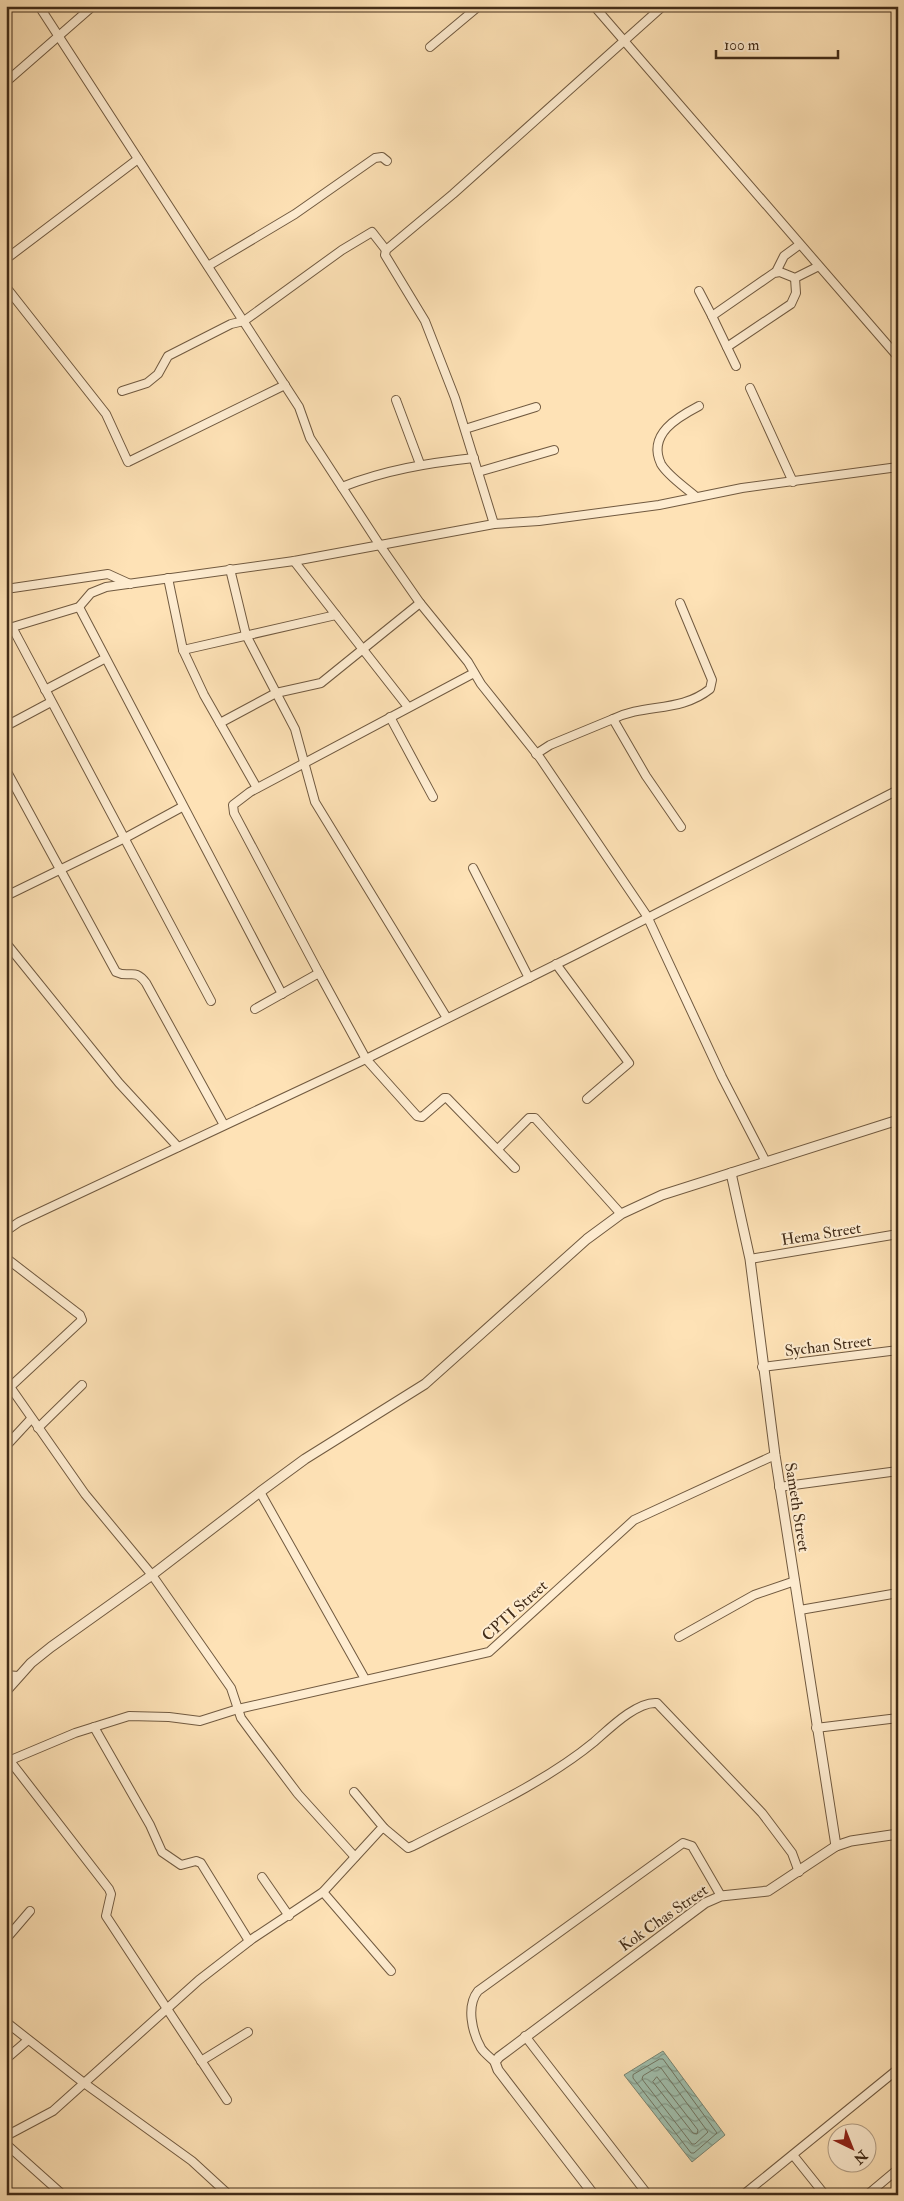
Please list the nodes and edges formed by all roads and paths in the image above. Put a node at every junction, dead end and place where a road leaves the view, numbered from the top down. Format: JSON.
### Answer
{"nodes":[{"id":1,"x":39,"y":6,"type":"edge"},
{"id":2,"x":93,"y":6,"type":"edge"},
{"id":3,"x":479,"y":6,"type":"edge"},
{"id":4,"x":594,"y":6,"type":"edge"},
{"id":5,"x":664,"y":6,"type":"edge"},
{"id":6,"x":58,"y":36,"type":"junction"},
{"id":7,"x":625,"y":42,"type":"junction"},
{"id":8,"x":430,"y":47,"type":"dead end"},
{"id":9,"x":6,"y":82,"type":"edge"},
{"id":10,"x":138,"y":159,"type":"junction"},
{"id":11,"x":387,"y":161,"type":"dead end"},
{"id":12,"x":799,"y":245,"type":"junction"},
{"id":13,"x":386,"y":250,"type":"junction"},
{"id":14,"x":6,"y":258,"type":"edge"},
{"id":15,"x":208,"y":266,"type":"junction"},
{"id":16,"x":817,"y":267,"type":"junction"},
{"id":17,"x":776,"y":272,"type":"junction"},
{"id":18,"x":795,"y":278,"type":"junction"},
{"id":19,"x":6,"y":287,"type":"edge"},
{"id":20,"x":699,"y":291,"type":"dead end"},
{"id":21,"x":712,"y":316,"type":"junction"},
{"id":22,"x":244,"y":321,"type":"junction"},
{"id":23,"x":727,"y":347,"type":"junction"},
{"id":24,"x":898,"y":357,"type":"edge"},
{"id":25,"x":736,"y":366,"type":"dead end"},
{"id":26,"x":285,"y":386,"type":"junction"},
{"id":27,"x":750,"y":388,"type":"dead end"},
{"id":28,"x":122,"y":391,"type":"dead end"},
{"id":29,"x":396,"y":400,"type":"dead end"},
{"id":30,"x":698,"y":406,"type":"dead end"},
{"id":31,"x":536,"y":407,"type":"dead end"},
{"id":32,"x":465,"y":429,"type":"junction"},
{"id":33,"x":554,"y":450,"type":"dead end"},
{"id":34,"x":474,"y":458,"type":"junction"},
{"id":35,"x":420,"y":464,"type":"junction"},
{"id":36,"x":898,"y":467,"type":"edge"},
{"id":37,"x":478,"y":472,"type":"junction"},
{"id":38,"x":793,"y":482,"type":"junction"},
{"id":39,"x":342,"y":487,"type":"junction"},
{"id":40,"x":696,"y":496,"type":"junction"},
{"id":41,"x":494,"y":524,"type":"junction"},
{"id":42,"x":379,"y":544,"type":"junction"},
{"id":43,"x":294,"y":561,"type":"junction"},
{"id":44,"x":230,"y":569,"type":"junction"},
{"id":45,"x":168,"y":578,"type":"junction"},
{"id":46,"x":130,"y":584,"type":"junction"},
{"id":47,"x":6,"y":589,"type":"edge"},
{"id":48,"x":420,"y":603,"type":"junction"},
{"id":49,"x":680,"y":603,"type":"dead end"},
{"id":50,"x":79,"y":607,"type":"junction"},
{"id":51,"x":336,"y":615,"type":"junction"},
{"id":52,"x":9,"y":628,"type":"edge"},
{"id":53,"x":246,"y":635,"type":"junction"},
{"id":54,"x":363,"y":649,"type":"junction"},
{"id":55,"x":183,"y":650,"type":"junction"},
{"id":56,"x":104,"y":659,"type":"junction"},
{"id":57,"x":474,"y":673,"type":"junction"},
{"id":58,"x":44,"y":690,"type":"junction"},
{"id":59,"x":276,"y":693,"type":"junction"},
{"id":60,"x":51,"y":702,"type":"junction"},
{"id":61,"x":408,"y":707,"type":"junction"},
{"id":62,"x":390,"y":716,"type":"junction"},
{"id":63,"x":613,"y":719,"type":"junction"},
{"id":64,"x":220,"y":723,"type":"junction"},
{"id":65,"x":6,"y":726,"type":"edge"},
{"id":66,"x":536,"y":754,"type":"junction"},
{"id":67,"x":304,"y":763,"type":"junction"},
{"id":68,"x":6,"y":770,"type":"edge"},
{"id":69,"x":257,"y":788,"type":"junction"},
{"id":70,"x":898,"y":790,"type":"edge"},
{"id":71,"x":433,"y":798,"type":"dead end"},
{"id":72,"x":182,"y":807,"type":"junction"},
{"id":73,"x":681,"y":827,"type":"dead end"},
{"id":74,"x":125,"y":838,"type":"junction"},
{"id":75,"x":473,"y":868,"type":"dead end"},
{"id":76,"x":58,"y":869,"type":"junction"},
{"id":77,"x":6,"y":896,"type":"edge"},
{"id":78,"x":647,"y":916,"type":"junction"},
{"id":79,"x":6,"y":943,"type":"edge"},
{"id":80,"x":556,"y":964,"type":"junction"},
{"id":81,"x":319,"y":973,"type":"junction"},
{"id":82,"x":529,"y":978,"type":"junction"},
{"id":83,"x":282,"y":994,"type":"junction"},
{"id":84,"x":211,"y":1001,"type":"dead end"},
{"id":85,"x":255,"y":1009,"type":"dead end"},
{"id":86,"x":447,"y":1018,"type":"junction"},
{"id":87,"x":366,"y":1059,"type":"junction"},
{"id":88,"x":587,"y":1099,"type":"dead end"},
{"id":89,"x":898,"y":1120,"type":"edge"},
{"id":90,"x":224,"y":1125,"type":"junction"},
{"id":91,"x":178,"y":1147,"type":"junction"},
{"id":92,"x":498,"y":1149,"type":"junction"},
{"id":93,"x":766,"y":1162,"type":"junction"},
{"id":94,"x":515,"y":1168,"type":"dead end"},
{"id":95,"x":731,"y":1173,"type":"junction"},
{"id":96,"x":621,"y":1214,"type":"junction"},
{"id":97,"x":6,"y":1231,"type":"edge"},
{"id":98,"x":898,"y":1234,"type":"edge"},
{"id":99,"x":6,"y":1258,"type":"edge"},
{"id":100,"x":750,"y":1259,"type":"junction"},
{"id":101,"x":898,"y":1350,"type":"edge"},
{"id":102,"x":762,"y":1367,"type":"junction"},
{"id":103,"x":8,"y":1384,"type":"edge"},
{"id":104,"x":82,"y":1385,"type":"dead end"},
{"id":105,"x":31,"y":1419,"type":"junction"},
{"id":106,"x":38,"y":1428,"type":"junction"},
{"id":107,"x":6,"y":1446,"type":"edge"},
{"id":108,"x":774,"y":1455,"type":"junction"},
{"id":109,"x":898,"y":1471,"type":"edge"},
{"id":110,"x":780,"y":1487,"type":"junction"},
{"id":111,"x":260,"y":1492,"type":"junction"},
{"id":112,"x":152,"y":1574,"type":"junction"},
{"id":113,"x":795,"y":1581,"type":"junction"},
{"id":114,"x":898,"y":1593,"type":"edge"},
{"id":115,"x":800,"y":1610,"type":"junction"},
{"id":116,"x":679,"y":1636,"type":"dead end"},
{"id":117,"x":6,"y":1675,"type":"edge"},
{"id":118,"x":18,"y":1676,"type":"junction"},
{"id":119,"x":365,"y":1680,"type":"junction"},
{"id":120,"x":6,"y":1691,"type":"edge"},
{"id":121,"x":238,"y":1709,"type":"junction"},
{"id":122,"x":898,"y":1718,"type":"edge"},
{"id":123,"x":94,"y":1727,"type":"junction"},
{"id":124,"x":816,"y":1728,"type":"junction"},
{"id":125,"x":8,"y":1761,"type":"edge"},
{"id":126,"x":354,"y":1792,"type":"dead end"},
{"id":127,"x":384,"y":1828,"type":"junction"},
{"id":128,"x":898,"y":1834,"type":"edge"},
{"id":129,"x":836,"y":1846,"type":"junction"},
{"id":130,"x":355,"y":1857,"type":"junction"},
{"id":131,"x":799,"y":1872,"type":"junction"},
{"id":132,"x":262,"y":1877,"type":"dead end"},
{"id":133,"x":323,"y":1892,"type":"junction"},
{"id":134,"x":721,"y":1896,"type":"junction"},
{"id":135,"x":30,"y":1911,"type":"dead end"},
{"id":136,"x":290,"y":1916,"type":"junction"},
{"id":137,"x":6,"y":1939,"type":"edge"},
{"id":138,"x":249,"y":1941,"type":"junction"},
{"id":139,"x":391,"y":1971,"type":"dead end"},
{"id":140,"x":166,"y":2008,"type":"junction"},
{"id":141,"x":6,"y":2022,"type":"edge"},
{"id":142,"x":248,"y":2032,"type":"dead end"},
{"id":143,"x":525,"y":2036,"type":"junction"},
{"id":144,"x":28,"y":2040,"type":"junction"},
{"id":145,"x":6,"y":2059,"type":"edge"},
{"id":146,"x":201,"y":2061,"type":"junction"},
{"id":147,"x":495,"y":2062,"type":"junction"},
{"id":148,"x":898,"y":2069,"type":"edge"},
{"id":149,"x":84,"y":2083,"type":"junction"},
{"id":150,"x":227,"y":2100,"type":"dead end"},
{"id":151,"x":6,"y":2136,"type":"edge"},
{"id":152,"x":6,"y":2144,"type":"edge"},
{"id":153,"x":793,"y":2155,"type":"junction"},
{"id":154,"x":898,"y":2169,"type":"edge"},
{"id":155,"x":63,"y":2195,"type":"edge"},
{"id":156,"x":229,"y":2195,"type":"edge"},
{"id":157,"x":594,"y":2195,"type":"edge"},
{"id":158,"x":648,"y":2195,"type":"edge"},
{"id":159,"x":743,"y":2195,"type":"edge"},
{"id":160,"x":825,"y":2195,"type":"edge"},
{"id":161,"x":867,"y":2195,"type":"edge"}],
"edges":[{"from":1,"to":6,"type":"street"},
{"from":2,"to":6,"type":"street"},
{"from":3,"to":8,"type":"street"},
{"from":4,"to":7,"type":"street"},
{"from":5,"to":7,"type":"street"},
{"from":6,"to":9,"type":"street"},
{"from":6,"to":10,"type":"street"},
{"from":7,"to":12,"type":"street"},
{"from":7,"to":13,"type":"street"},
{"from":10,"to":14,"type":"street"},
{"from":10,"to":15,"type":"street"},
{"from":11,"to":15,"type":"street"},
{"from":12,"to":16,"type":"street"},
{"from":12,"to":17,"type":"street"},
{"from":13,"to":22,"type":"street"},
{"from":13,"to":32,"type":"street"},
{"from":15,"to":22,"type":"street"},
{"from":16,"to":18,"type":"street"},
{"from":16,"to":24,"type":"street"},
{"from":17,"to":18,"type":"street"},
{"from":17,"to":21,"type":"street"},
{"from":18,"to":23,"type":"street"},
{"from":19,"to":26,"type":"street"},
{"from":20,"to":21,"type":"street"},
{"from":21,"to":23,"type":"street"},
{"from":22,"to":26,"type":"street"},
{"from":22,"to":28,"type":"street"},
{"from":23,"to":25,"type":"street"},
{"from":26,"to":39,"type":"street"},
{"from":27,"to":38,"type":"street"},
{"from":29,"to":35,"type":"street"},
{"from":30,"to":40,"type":"street"},
{"from":31,"to":32,"type":"street"},
{"from":32,"to":34,"type":"street"},
{"from":33,"to":37,"type":"street"},
{"from":34,"to":35,"type":"street"},
{"from":34,"to":37,"type":"street"},
{"from":35,"to":39,"type":"street"},
{"from":36,"to":38,"type":"street"},
{"from":37,"to":41,"type":"street"},
{"from":38,"to":40,"type":"street"},
{"from":39,"to":42,"type":"street"},
{"from":40,"to":41,"type":"street"},
{"from":41,"to":42,"type":"street"},
{"from":42,"to":43,"type":"street"},
{"from":42,"to":48,"type":"street"},
{"from":43,"to":44,"type":"street"},
{"from":43,"to":51,"type":"street"},
{"from":44,"to":45,"type":"street"},
{"from":44,"to":53,"type":"street"},
{"from":45,"to":46,"type":"street"},
{"from":45,"to":55,"type":"street"},
{"from":46,"to":47,"type":"street"},
{"from":46,"to":50,"type":"street"},
{"from":48,"to":54,"type":"street"},
{"from":48,"to":57,"type":"street"},
{"from":49,"to":63,"type":"street"},
{"from":50,"to":52,"type":"street"},
{"from":50,"to":56,"type":"street"},
{"from":51,"to":53,"type":"street"},
{"from":51,"to":54,"type":"street"},
{"from":52,"to":58,"type":"street"},
{"from":53,"to":55,"type":"street"},
{"from":53,"to":59,"type":"street"},
{"from":54,"to":59,"type":"street"},
{"from":54,"to":61,"type":"street"},
{"from":55,"to":64,"type":"street"},
{"from":56,"to":58,"type":"street"},
{"from":56,"to":72,"type":"street"},
{"from":57,"to":61,"type":"street"},
{"from":57,"to":66,"type":"street"},
{"from":58,"to":60,"type":"street"},
{"from":59,"to":64,"type":"street"},
{"from":59,"to":67,"type":"street"},
{"from":60,"to":65,"type":"street"},
{"from":60,"to":74,"type":"street"},
{"from":61,"to":62,"type":"street"},
{"from":62,"to":67,"type":"street"},
{"from":62,"to":71,"type":"street"},
{"from":63,"to":66,"type":"street"},
{"from":63,"to":73,"type":"street"},
{"from":64,"to":69,"type":"street"},
{"from":66,"to":78,"type":"street"},
{"from":67,"to":69,"type":"street"},
{"from":67,"to":86,"type":"street"},
{"from":68,"to":76,"type":"street"},
{"from":69,"to":81,"type":"street"},
{"from":70,"to":78,"type":"street"},
{"from":72,"to":74,"type":"street"},
{"from":72,"to":83,"type":"street"},
{"from":74,"to":76,"type":"street"},
{"from":74,"to":84,"type":"street"},
{"from":75,"to":82,"type":"street"},
{"from":76,"to":77,"type":"street"},
{"from":76,"to":90,"type":"street"},
{"from":78,"to":80,"type":"street"},
{"from":78,"to":93,"type":"street"},
{"from":79,"to":91,"type":"street"},
{"from":80,"to":82,"type":"street"},
{"from":80,"to":88,"type":"street"},
{"from":81,"to":83,"type":"street"},
{"from":81,"to":87,"type":"street"},
{"from":82,"to":86,"type":"street"},
{"from":83,"to":85,"type":"street"},
{"from":86,"to":87,"type":"street"},
{"from":87,"to":90,"type":"street"},
{"from":87,"to":92,"type":"street"},
{"from":89,"to":93,"type":"street"},
{"from":90,"to":91,"type":"street"},
{"from":91,"to":97,"type":"street"},
{"from":92,"to":94,"type":"street"},
{"from":92,"to":96,"type":"street"},
{"from":93,"to":95,"type":"street"},
{"from":95,"to":96,"type":"street"},
{"from":95,"to":100,"type":"street","name":"Sameth Street"},
{"from":96,"to":111,"type":"street"},
{"from":98,"to":100,"type":"street","name":"Hema Street"},
{"from":99,"to":103,"type":"street"},
{"from":100,"to":102,"type":"street","name":"Sameth Street"},
{"from":101,"to":102,"type":"street","name":"Sychan Street"},
{"from":102,"to":108,"type":"street","name":"Sameth Street"},
{"from":103,"to":105,"type":"street"},
{"from":104,"to":106,"type":"street"},
{"from":105,"to":106,"type":"street"},
{"from":105,"to":107,"type":"street"},
{"from":106,"to":112,"type":"street"},
{"from":108,"to":110,"type":"street","name":"Sameth Street"},
{"from":108,"to":119,"type":"street","name":"CPTI Street"},
{"from":109,"to":110,"type":"street"},
{"from":110,"to":113,"type":"street","name":"Sameth Street"},
{"from":111,"to":112,"type":"street"},
{"from":111,"to":119,"type":"street"},
{"from":112,"to":118,"type":"street"},
{"from":112,"to":121,"type":"street"},
{"from":113,"to":115,"type":"street","name":"Sameth Street"},
{"from":113,"to":116,"type":"street"},
{"from":114,"to":115,"type":"street"},
{"from":115,"to":124,"type":"street","name":"Sameth Street"},
{"from":117,"to":118,"type":"street"},
{"from":118,"to":120,"type":"street"},
{"from":119,"to":121,"type":"street","name":"CPTI Street"},
{"from":121,"to":123,"type":"street","name":"CPTI Street"},
{"from":121,"to":130,"type":"street"},
{"from":122,"to":124,"type":"street"},
{"from":123,"to":125,"type":"street","name":"CPTI Street"},
{"from":123,"to":138,"type":"street"},
{"from":124,"to":129,"type":"street","name":"Sameth Street"},
{"from":125,"to":140,"type":"street"},
{"from":126,"to":127,"type":"street"},
{"from":127,"to":130,"type":"street"},
{"from":127,"to":131,"type":"street"},
{"from":128,"to":129,"type":"street","name":"Kok Chas Street"},
{"from":129,"to":131,"type":"street","name":"Kok Chas Street"},
{"from":130,"to":133,"type":"street"},
{"from":131,"to":134,"type":"street","name":"Kok Chas Street"},
{"from":132,"to":136,"type":"street"},
{"from":133,"to":136,"type":"street"},
{"from":133,"to":139,"type":"street"},
{"from":134,"to":143,"type":"street","name":"Kok Chas Street"},
{"from":134,"to":147,"type":"street"},
{"from":135,"to":137,"type":"street"},
{"from":136,"to":138,"type":"street"},
{"from":138,"to":140,"type":"street"},
{"from":140,"to":146,"type":"street"},
{"from":140,"to":149,"type":"street"},
{"from":141,"to":144,"type":"street"},
{"from":142,"to":146,"type":"street"},
{"from":143,"to":147,"type":"street","name":"Kok Chas Street"},
{"from":143,"to":158,"type":"street"},
{"from":144,"to":145,"type":"street"},
{"from":144,"to":149,"type":"street"},
{"from":146,"to":150,"type":"street"},
{"from":147,"to":157,"type":"street"},
{"from":148,"to":153,"type":"street"},
{"from":149,"to":151,"type":"street"},
{"from":149,"to":156,"type":"street"},
{"from":152,"to":155,"type":"street"},
{"from":153,"to":159,"type":"street"},
{"from":153,"to":160,"type":"street"},
{"from":154,"to":161,"type":"street"}]}
